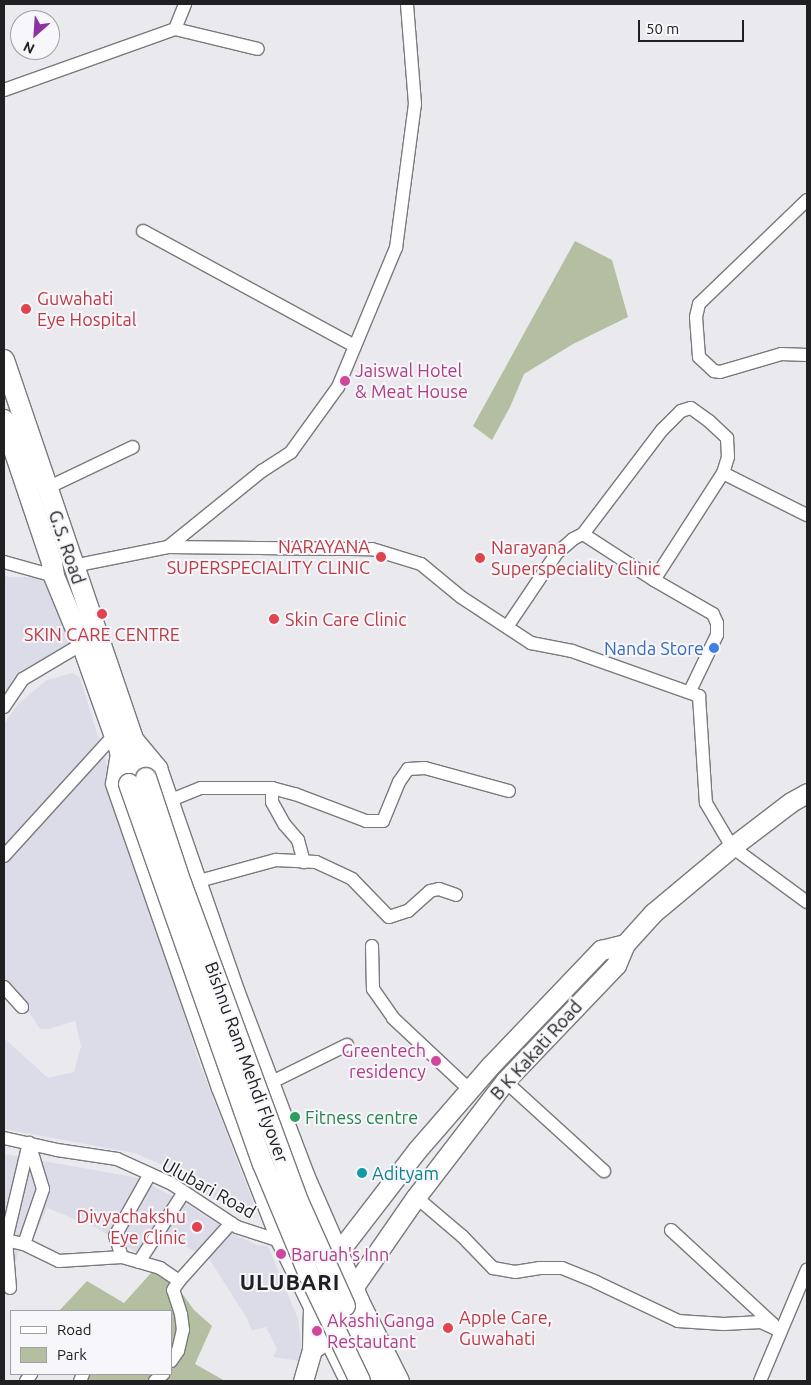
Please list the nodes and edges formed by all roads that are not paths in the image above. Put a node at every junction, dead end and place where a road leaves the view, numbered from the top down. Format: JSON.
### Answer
{"nodes":[{"id":1,"x":185,"y":4,"type":"edge"},
{"id":2,"x":407,"y":4,"type":"edge"},
{"id":3,"x":175,"y":29,"type":"junction"},
{"id":4,"x":258,"y":50,"type":"dead end"},
{"id":5,"x":4,"y":90,"type":"edge"},
{"id":6,"x":807,"y":200,"type":"edge"},
{"id":7,"x":143,"y":231,"type":"dead end"},
{"id":8,"x":355,"y":346,"type":"junction"},
{"id":9,"x":807,"y":355,"type":"edge"},
{"id":10,"x":4,"y":360,"type":"edge"},
{"id":11,"x":4,"y":420,"type":"edge"},
{"id":12,"x":134,"y":447,"type":"dead end"},
{"id":13,"x":723,"y":473,"type":"junction"},
{"id":14,"x":47,"y":488,"type":"junction"},
{"id":15,"x":807,"y":515,"type":"edge"},
{"id":16,"x":583,"y":534,"type":"junction"},
{"id":17,"x":168,"y":547,"type":"junction"},
{"id":18,"x":4,"y":562,"type":"edge"},
{"id":19,"x":73,"y":566,"type":"junction"},
{"id":20,"x":54,"y":576,"type":"junction"},
{"id":21,"x":654,"y":580,"type":"junction"},
{"id":22,"x":507,"y":627,"type":"junction"},
{"id":23,"x":82,"y":644,"type":"junction"},
{"id":24,"x":690,"y":691,"type":"junction"},
{"id":25,"x":4,"y":707,"type":"edge"},
{"id":26,"x":122,"y":740,"type":"junction"},
{"id":27,"x":138,"y":781,"type":"junction"},
{"id":28,"x":272,"y":788,"type":"junction"},
{"id":29,"x":509,"y":791,"type":"dead end"},
{"id":30,"x":807,"y":793,"type":"edge"},
{"id":31,"x":171,"y":800,"type":"junction"},
{"id":32,"x":732,"y":847,"type":"junction"},
{"id":33,"x":4,"y":856,"type":"edge"},
{"id":34,"x":304,"y":862,"type":"junction"},
{"id":35,"x":199,"y":881,"type":"junction"},
{"id":36,"x":456,"y":895,"type":"dead end"},
{"id":37,"x":807,"y":902,"type":"edge"},
{"id":38,"x":624,"y":944,"type":"junction"},
{"id":39,"x":372,"y":946,"type":"dead end"},
{"id":40,"x":4,"y":987,"type":"edge"},
{"id":41,"x":22,"y":1007,"type":"dead end"},
{"id":42,"x":347,"y":1045,"type":"dead end"},
{"id":43,"x":264,"y":1065,"type":"junction"},
{"id":44,"x":505,"y":1081,"type":"junction"},
{"id":45,"x":218,"y":1084,"type":"junction"},
{"id":46,"x":469,"y":1089,"type":"junction"},
{"id":47,"x":273,"y":1090,"type":"junction"},
{"id":48,"x":231,"y":1116,"type":"junction"},
{"id":49,"x":4,"y":1138,"type":"edge"},
{"id":50,"x":28,"y":1143,"type":"junction"},
{"id":51,"x":604,"y":1171,"type":"dead end"},
{"id":52,"x":150,"y":1174,"type":"junction"},
{"id":53,"x":184,"y":1192,"type":"junction"},
{"id":54,"x":416,"y":1197,"type":"junction"},
{"id":55,"x":231,"y":1223,"type":"junction"},
{"id":56,"x":671,"y":1230,"type":"dead end"},
{"id":57,"x":6,"y":1240,"type":"junction"},
{"id":58,"x":280,"y":1242,"type":"junction"},
{"id":59,"x":24,"y":1244,"type":"junction"},
{"id":60,"x":340,"y":1250,"type":"junction"},
{"id":61,"x":122,"y":1257,"type":"junction"},
{"id":62,"x":139,"y":1262,"type":"junction"},
{"id":63,"x":807,"y":1270,"type":"edge"},
{"id":64,"x":179,"y":1280,"type":"junction"},
{"id":65,"x":355,"y":1286,"type":"junction"},
{"id":66,"x":11,"y":1288,"type":"edge"},
{"id":67,"x":313,"y":1309,"type":"junction"},
{"id":68,"x":183,"y":1330,"type":"junction"},
{"id":69,"x":780,"y":1331,"type":"junction"},
{"id":70,"x":172,"y":1337,"type":"edge"},
{"id":71,"x":320,"y":1344,"type":"junction"},
{"id":72,"x":172,"y":1359,"type":"edge"},
{"id":73,"x":303,"y":1381,"type":"edge"},
{"id":74,"x":348,"y":1381,"type":"edge"},
{"id":75,"x":360,"y":1381,"type":"edge"},
{"id":76,"x":383,"y":1381,"type":"edge"},
{"id":77,"x":401,"y":1381,"type":"edge"},
{"id":78,"x":760,"y":1381,"type":"edge"}],
"edges":[{"from":1,"to":3,"type":"street"},
{"from":2,"to":8,"type":"street"},
{"from":3,"to":4,"type":"street"},
{"from":3,"to":5,"type":"street"},
{"from":6,"to":9,"type":"street"},
{"from":7,"to":8,"type":"street"},
{"from":8,"to":17,"type":"street"},
{"from":10,"to":14,"type":"main road","name":"G.S. Road"},
{"from":11,"to":20,"type":"main road","name":"G.S. Road"},
{"from":12,"to":14,"type":"street"},
{"from":13,"to":15,"type":"street"},
{"from":13,"to":16,"type":"street"},
{"from":13,"to":21,"type":"street"},
{"from":14,"to":19,"type":"main road","name":"G.S. Road"},
{"from":16,"to":21,"type":"street"},
{"from":16,"to":22,"type":"street"},
{"from":17,"to":19,"type":"street"},
{"from":17,"to":22,"type":"street"},
{"from":18,"to":20,"type":"street"},
{"from":19,"to":26,"type":"main road","name":"G.S. Road"},
{"from":20,"to":23,"type":"main road","name":"G.S. Road"},
{"from":21,"to":24,"type":"street"},
{"from":22,"to":24,"type":"street"},
{"from":23,"to":25,"type":"street"},
{"from":23,"to":26,"type":"main road","name":"G.S. Road"},
{"from":24,"to":32,"type":"street"},
{"from":26,"to":27,"type":"main road","name":"Bishnu Ram Mehdi Flyover"},
{"from":26,"to":31,"type":"street"},
{"from":26,"to":33,"type":"street"},
{"from":26,"to":45,"type":"street"},
{"from":27,"to":75,"type":"main road","name":"Bishnu Ram Mehdi Flyover","bridge":true},
{"from":27,"to":76,"type":"main road","name":"Bishnu Ram Mehdi Flyover","bridge":true},
{"from":28,"to":29,"type":"street"},
{"from":28,"to":31,"type":"street"},
{"from":28,"to":34,"type":"street"},
{"from":30,"to":32,"type":"main road","name":"B K Kakati Road"},
{"from":31,"to":35,"type":"street"},
{"from":32,"to":37,"type":"street"},
{"from":32,"to":38,"type":"main road","name":"B K Kakati Road"},
{"from":34,"to":35,"type":"street"},
{"from":34,"to":36,"type":"street"},
{"from":35,"to":43,"type":"street"},
{"from":38,"to":44,"type":"main road","name":"B K Kakati Road"},
{"from":38,"to":46,"type":"main road"},
{"from":39,"to":46,"type":"street"},
{"from":40,"to":41,"type":"street"},
{"from":42,"to":47,"type":"street"},
{"from":43,"to":45,"type":"street"},
{"from":43,"to":47,"type":"street"},
{"from":44,"to":51,"type":"street"},
{"from":44,"to":54,"type":"main road","name":"B K Kakati Road"},
{"from":45,"to":48,"type":"street"},
{"from":46,"to":60,"type":"main road"},
{"from":47,"to":48,"type":"street"},
{"from":47,"to":60,"type":"street"},
{"from":48,"to":58,"type":"street"},
{"from":49,"to":50,"type":"street","name":"Ulubari Road"},
{"from":50,"to":52,"type":"street","name":"Ulubari Road"},
{"from":50,"to":57,"type":"street"},
{"from":50,"to":59,"type":"street"},
{"from":52,"to":53,"type":"street","name":"Ulubari Road"},
{"from":52,"to":61,"type":"street"},
{"from":53,"to":55,"type":"street","name":"Ulubari Road"},
{"from":53,"to":62,"type":"street"},
{"from":54,"to":65,"type":"main road","name":"B K Kakati Road"},
{"from":54,"to":69,"type":"street"},
{"from":55,"to":58,"type":"street","name":"Ulubari Road"},
{"from":55,"to":64,"type":"street"},
{"from":56,"to":69,"type":"street"},
{"from":57,"to":59,"type":"street"},
{"from":57,"to":66,"type":"street"},
{"from":58,"to":60,"type":"street","name":"Ulubari Road"},
{"from":58,"to":67,"type":"street"},
{"from":59,"to":61,"type":"street"},
{"from":60,"to":65,"type":"street"},
{"from":60,"to":67,"type":"main road"},
{"from":61,"to":62,"type":"street"},
{"from":62,"to":64,"type":"street"},
{"from":63,"to":69,"type":"street"},
{"from":64,"to":68,"type":"street"},
{"from":65,"to":71,"type":"main road","name":"B K Kakati Road"},
{"from":65,"to":77,"type":"street"},
{"from":67,"to":71,"type":"main road"},
{"from":68,"to":70,"type":"street"},
{"from":68,"to":72,"type":"street"},
{"from":69,"to":78,"type":"street"},
{"from":71,"to":73,"type":"main road"},
{"from":71,"to":74,"type":"street"}]}
